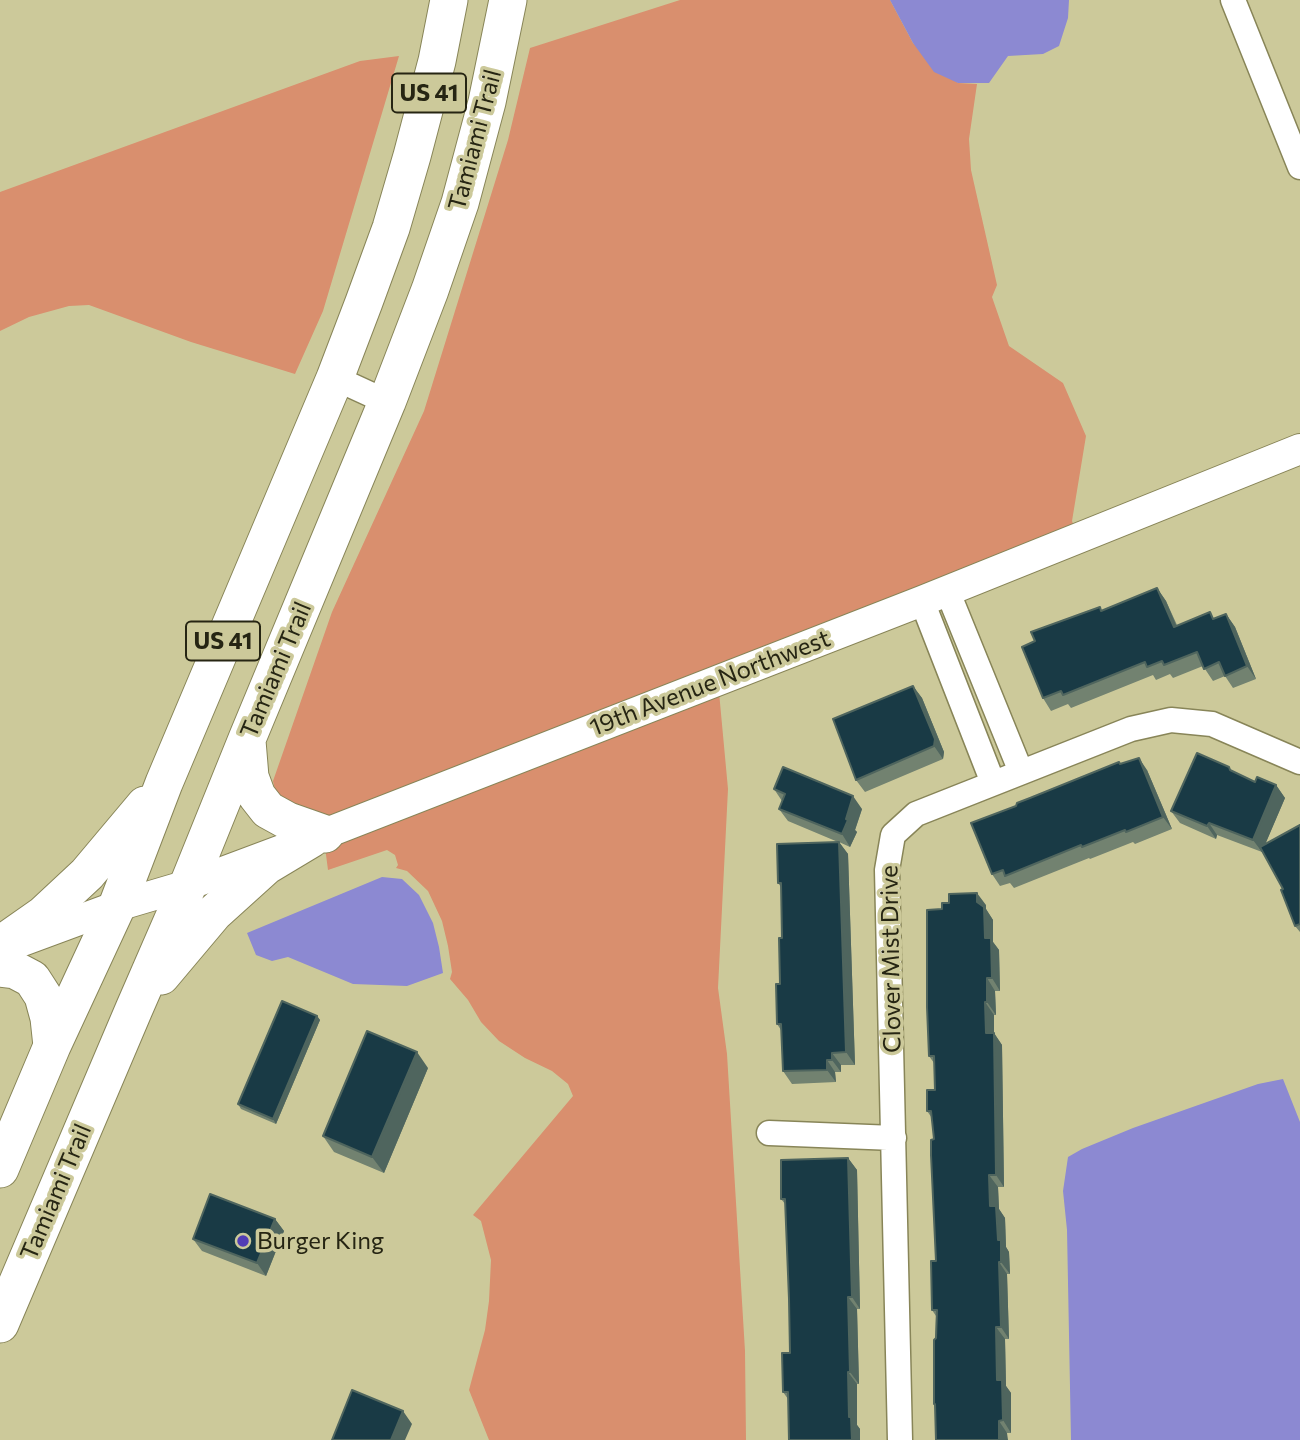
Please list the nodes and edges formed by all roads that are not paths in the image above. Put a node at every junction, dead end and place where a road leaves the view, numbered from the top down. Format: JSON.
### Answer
{"nodes":[{"id":1,"x":449,"y":0,"type":"edge"},
{"id":2,"x":508,"y":0,"type":"edge"},
{"id":3,"x":1233,"y":0,"type":"edge"},
{"id":4,"x":1300,"y":167,"type":"edge"},
{"id":5,"x":335,"y":378,"type":"junction"},
{"id":6,"x":387,"y":402,"type":"junction"},
{"id":7,"x":1300,"y":449,"type":"edge"},
{"id":8,"x":934,"y":595,"type":"junction"},
{"id":9,"x":980,"y":671,"type":"junction"},
{"id":10,"x":953,"y":682,"type":"junction"},
{"id":11,"x":247,"y":739,"type":"junction"},
{"id":12,"x":1300,"y":762,"type":"edge"},
{"id":13,"x":1021,"y":772,"type":"junction"},
{"id":14,"x":164,"y":783,"type":"junction"},
{"id":15,"x":993,"y":783,"type":"junction"},
{"id":16,"x":318,"y":837,"type":"junction"},
{"id":17,"x":188,"y":885,"type":"junction"},
{"id":18,"x":117,"y":906,"type":"junction"},
{"id":19,"x":0,"y":947,"type":"edge"},
{"id":20,"x":0,"y":968,"type":"edge"},
{"id":21,"x":134,"y":1009,"type":"junction"},
{"id":22,"x":52,"y":1046,"type":"junction"},
{"id":23,"x":769,"y":1133,"type":"dead end"},
{"id":24,"x":894,"y":1138,"type":"junction"},
{"id":25,"x":0,"y":1169,"type":"edge"},
{"id":26,"x":0,"y":1324,"type":"edge"},
{"id":27,"x":900,"y":1440,"type":"edge"}],
"edges":[{"from":1,"to":5,"type":"main road","number":"US 41"},
{"from":2,"to":6,"type":"main road","name":"Tamiami Trail","number":"US 41"},
{"from":3,"to":4,"type":"street"},
{"from":5,"to":6,"type":"street"},
{"from":5,"to":14,"type":"main road","number":"US 41"},
{"from":6,"to":11,"type":"main road","name":"Tamiami Trail","number":"US 41"},
{"from":7,"to":8,"type":"street","name":"19th Avenue Northwest"},
{"from":8,"to":9,"type":"street"},
{"from":8,"to":10,"type":"street"},
{"from":8,"to":16,"type":"street","name":"19th Avenue Northwest"},
{"from":9,"to":10,"type":"street"},
{"from":9,"to":13,"type":"street"},
{"from":10,"to":15,"type":"street"},
{"from":11,"to":16,"type":"main road"},
{"from":11,"to":17,"type":"main road","name":"Tamiami Trail","number":"US 41"},
{"from":12,"to":13,"type":"street","name":"Clover Mist Drive"},
{"from":13,"to":15,"type":"street","name":"Clover Mist Drive"},
{"from":14,"to":18,"type":"main road","number":"US 41"},
{"from":14,"to":19,"type":"main road"},
{"from":15,"to":24,"type":"street","name":"Clover Mist Drive"},
{"from":16,"to":17,"type":"street","name":"19th Avenue Northwest"},
{"from":16,"to":21,"type":"main road"},
{"from":17,"to":18,"type":"street","name":"19th Avenue Northwest"},
{"from":17,"to":21,"type":"main road","name":"Tamiami Trail","number":"US 41"},
{"from":18,"to":19,"type":"street","name":"19th Avenue Northwest"},
{"from":18,"to":22,"type":"main road","number":"US 41"},
{"from":20,"to":22,"type":"main road"},
{"from":21,"to":26,"type":"main road","name":"Tamiami Trail","number":"US 41"},
{"from":22,"to":25,"type":"main road","number":"US 41"},
{"from":23,"to":24,"type":"street"},
{"from":24,"to":27,"type":"street","name":"Clover Mist Drive"}]}
